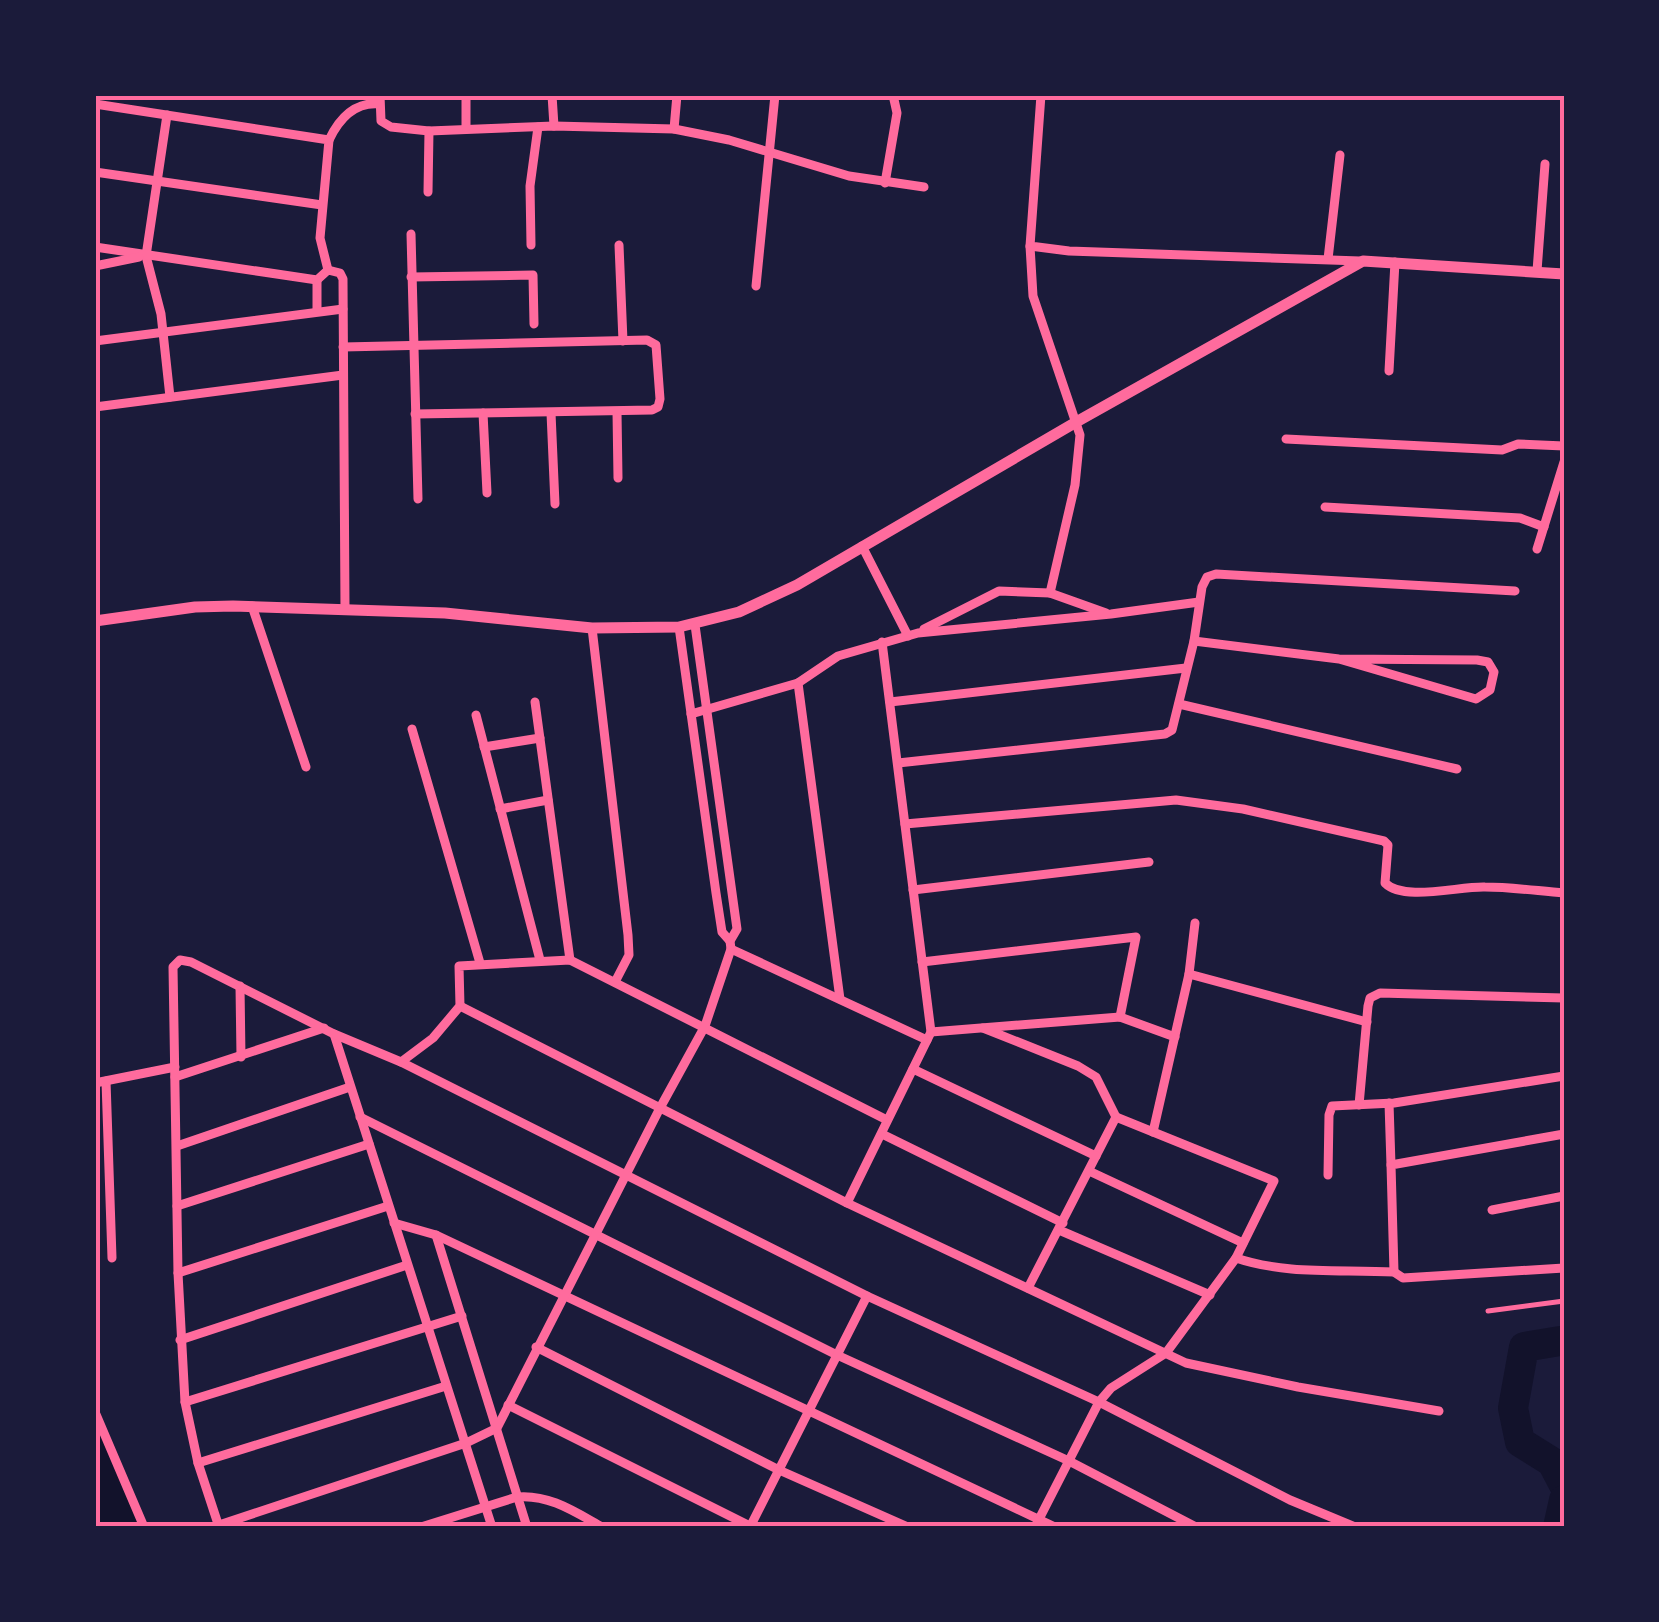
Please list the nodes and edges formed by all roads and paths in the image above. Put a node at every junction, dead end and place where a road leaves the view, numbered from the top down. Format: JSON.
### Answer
{"nodes":[{"id":1,"x":466,"y":95,"type":"edge"},
{"id":2,"x":552,"y":95,"type":"edge"},
{"id":3,"x":677,"y":95,"type":"edge"},
{"id":4,"x":774,"y":95,"type":"edge"},
{"id":5,"x":893,"y":95,"type":"edge"},
{"id":6,"x":1041,"y":95,"type":"edge"},
{"id":7,"x":380,"y":100,"type":"edge"},
{"id":8,"x":95,"y":104,"type":"edge"},
{"id":9,"x":168,"y":115,"type":"junction"},
{"id":10,"x":538,"y":126,"type":"junction"},
{"id":11,"x":554,"y":126,"type":"junction"},
{"id":12,"x":466,"y":127,"type":"junction"},
{"id":13,"x":674,"y":129,"type":"junction"},
{"id":14,"x":429,"y":131,"type":"junction"},
{"id":15,"x":329,"y":140,"type":"junction"},
{"id":16,"x":769,"y":151,"type":"junction"},
{"id":17,"x":1340,"y":155,"type":"dead end"},
{"id":18,"x":1545,"y":164,"type":"dead end"},
{"id":19,"x":95,"y":172,"type":"edge"},
{"id":20,"x":158,"y":181,"type":"junction"},
{"id":21,"x":884,"y":183,"type":"junction"},
{"id":22,"x":924,"y":187,"type":"dead end"},
{"id":23,"x":428,"y":192,"type":"dead end"},
{"id":24,"x":322,"y":204,"type":"junction"},
{"id":25,"x":411,"y":234,"type":"dead end"},
{"id":26,"x":531,"y":244,"type":"dead end"},
{"id":27,"x":619,"y":244,"type":"dead end"},
{"id":28,"x":1030,"y":246,"type":"junction"},
{"id":29,"x":95,"y":247,"type":"edge"},
{"id":30,"x":146,"y":256,"type":"junction"},
{"id":31,"x":1328,"y":259,"type":"junction"},
{"id":32,"x":1363,"y":261,"type":"junction"},
{"id":33,"x":1395,"y":262,"type":"junction"},
{"id":34,"x":95,"y":266,"type":"edge"},
{"id":35,"x":328,"y":270,"type":"junction"},
{"id":36,"x":1537,"y":271,"type":"junction"},
{"id":37,"x":1564,"y":274,"type":"edge"},
{"id":38,"x":412,"y":276,"type":"junction"},
{"id":39,"x":317,"y":280,"type":"junction"},
{"id":40,"x":756,"y":286,"type":"dead end"},
{"id":41,"x":343,"y":308,"type":"junction"},
{"id":42,"x":317,"y":310,"type":"junction"},
{"id":43,"x":534,"y":324,"type":"dead end"},
{"id":44,"x":162,"y":331,"type":"junction"},
{"id":45,"x":95,"y":340,"type":"edge"},
{"id":46,"x":623,"y":341,"type":"junction"},
{"id":47,"x":413,"y":346,"type":"junction"},
{"id":48,"x":343,"y":347,"type":"junction"},
{"id":49,"x":1389,"y":371,"type":"dead end"},
{"id":50,"x":343,"y":375,"type":"junction"},
{"id":51,"x":170,"y":397,"type":"junction"},
{"id":52,"x":95,"y":407,"type":"edge"},
{"id":53,"x":617,"y":412,"type":"junction"},
{"id":54,"x":483,"y":413,"type":"junction"},
{"id":55,"x":550,"y":413,"type":"junction"},
{"id":56,"x":416,"y":414,"type":"junction"},
{"id":57,"x":1078,"y":421,"type":"junction"},
{"id":58,"x":1286,"y":439,"type":"dead end"},
{"id":59,"x":1564,"y":446,"type":"edge"},
{"id":60,"x":1564,"y":462,"type":"edge"},
{"id":61,"x":618,"y":478,"type":"dead end"},
{"id":62,"x":487,"y":494,"type":"dead end"},
{"id":63,"x":418,"y":499,"type":"dead end"},
{"id":64,"x":555,"y":504,"type":"dead end"},
{"id":65,"x":1325,"y":507,"type":"dead end"},
{"id":66,"x":1544,"y":527,"type":"junction"},
{"id":67,"x":862,"y":546,"type":"junction"},
{"id":68,"x":1538,"y":549,"type":"dead end"},
{"id":69,"x":1515,"y":590,"type":"dead end"},
{"id":70,"x":1050,"y":593,"type":"junction"},
{"id":71,"x":1199,"y":602,"type":"junction"},
{"id":72,"x":252,"y":606,"type":"junction"},
{"id":73,"x":345,"y":609,"type":"junction"},
{"id":74,"x":1111,"y":614,"type":"junction"},
{"id":75,"x":95,"y":621,"type":"edge"},
{"id":76,"x":695,"y":625,"type":"junction"},
{"id":77,"x":678,"y":627,"type":"junction"},
{"id":78,"x":592,"y":628,"type":"junction"},
{"id":79,"x":912,"y":634,"type":"junction"},
{"id":80,"x":1194,"y":641,"type":"junction"},
{"id":81,"x":882,"y":642,"type":"junction"},
{"id":82,"x":1408,"y":658,"type":"junction"},
{"id":83,"x":1339,"y":659,"type":"junction"},
{"id":84,"x":1186,"y":668,"type":"junction"},
{"id":85,"x":1404,"y":676,"type":"junction"},
{"id":86,"x":798,"y":684,"type":"junction"},
{"id":87,"x":535,"y":702,"type":"dead end"},
{"id":88,"x":890,"y":702,"type":"junction"},
{"id":89,"x":1179,"y":704,"type":"junction"},
{"id":90,"x":708,"y":710,"type":"junction"},
{"id":91,"x":691,"y":714,"type":"junction"},
{"id":92,"x":476,"y":715,"type":"dead end"},
{"id":93,"x":412,"y":730,"type":"dead end"},
{"id":94,"x":540,"y":738,"type":"junction"},
{"id":95,"x":484,"y":748,"type":"junction"},
{"id":96,"x":898,"y":763,"type":"junction"},
{"id":97,"x":306,"y":766,"type":"dead end"},
{"id":98,"x":1457,"y":769,"type":"dead end"},
{"id":99,"x":548,"y":800,"type":"junction"},
{"id":100,"x":500,"y":809,"type":"junction"},
{"id":101,"x":905,"y":824,"type":"junction"},
{"id":102,"x":1149,"y":862,"type":"dead end"},
{"id":103,"x":913,"y":890,"type":"junction"},
{"id":104,"x":1564,"y":893,"type":"edge"},
{"id":105,"x":1196,"y":923,"type":"dead end"},
{"id":106,"x":730,"y":945,"type":"junction"},
{"id":107,"x":540,"y":960,"type":"junction"},
{"id":108,"x":570,"y":960,"type":"junction"},
{"id":109,"x":922,"y":962,"type":"junction"},
{"id":110,"x":480,"y":964,"type":"junction"},
{"id":111,"x":1189,"y":974,"type":"junction"},
{"id":112,"x":615,"y":982,"type":"junction"},
{"id":113,"x":240,"y":986,"type":"junction"},
{"id":114,"x":1564,"y":998,"type":"edge"},
{"id":115,"x":840,"y":1000,"type":"junction"},
{"id":116,"x":460,"y":1006,"type":"junction"},
{"id":117,"x":1120,"y":1017,"type":"junction"},
{"id":118,"x":1367,"y":1022,"type":"junction"},
{"id":119,"x":705,"y":1026,"type":"junction"},
{"id":120,"x":984,"y":1028,"type":"junction"},
{"id":121,"x":329,"y":1031,"type":"junction"},
{"id":122,"x":929,"y":1036,"type":"junction"},
{"id":123,"x":1175,"y":1037,"type":"junction"},
{"id":124,"x":241,"y":1057,"type":"junction"},
{"id":125,"x":401,"y":1062,"type":"junction"},
{"id":126,"x":914,"y":1069,"type":"junction"},
{"id":127,"x":175,"y":1072,"type":"junction"},
{"id":128,"x":1564,"y":1076,"type":"edge"},
{"id":129,"x":100,"y":1082,"type":"edge"},
{"id":130,"x":350,"y":1088,"type":"junction"},
{"id":131,"x":1389,"y":1103,"type":"junction"},
{"id":132,"x":1359,"y":1105,"type":"junction"},
{"id":133,"x":660,"y":1108,"type":"junction"},
{"id":134,"x":360,"y":1117,"type":"junction"},
{"id":135,"x":1116,"y":1117,"type":"junction"},
{"id":136,"x":887,"y":1120,"type":"junction"},
{"id":137,"x":1154,"y":1132,"type":"junction"},
{"id":138,"x":882,"y":1134,"type":"junction"},
{"id":139,"x":1564,"y":1134,"type":"edge"},
{"id":140,"x":369,"y":1144,"type":"junction"},
{"id":141,"x":177,"y":1146,"type":"junction"},
{"id":142,"x":1096,"y":1156,"type":"junction"},
{"id":143,"x":1391,"y":1164,"type":"junction"},
{"id":144,"x":1089,"y":1171,"type":"junction"},
{"id":145,"x":628,"y":1174,"type":"junction"},
{"id":146,"x":1328,"y":1175,"type":"dead end"},
{"id":147,"x":1564,"y":1196,"type":"edge"},
{"id":148,"x":847,"y":1203,"type":"junction"},
{"id":149,"x":177,"y":1206,"type":"junction"},
{"id":150,"x":388,"y":1206,"type":"junction"},
{"id":151,"x":1492,"y":1210,"type":"dead end"},
{"id":152,"x":394,"y":1223,"type":"junction"},
{"id":153,"x":1061,"y":1227,"type":"junction"},
{"id":154,"x":436,"y":1235,"type":"junction"},
{"id":155,"x":595,"y":1236,"type":"junction"},
{"id":156,"x":1243,"y":1243,"type":"junction"},
{"id":157,"x":112,"y":1258,"type":"dead end"},
{"id":158,"x":1236,"y":1258,"type":"junction"},
{"id":159,"x":407,"y":1265,"type":"junction"},
{"id":160,"x":1564,"y":1268,"type":"edge"},
{"id":161,"x":1394,"y":1272,"type":"junction"},
{"id":162,"x":178,"y":1273,"type":"junction"},
{"id":163,"x":1028,"y":1288,"type":"junction"},
{"id":164,"x":1210,"y":1295,"type":"junction"},
{"id":165,"x":563,"y":1296,"type":"junction"},
{"id":166,"x":867,"y":1296,"type":"junction"},
{"id":167,"x":1564,"y":1301,"type":"edge"},
{"id":168,"x":1488,"y":1312,"type":"dead end"},
{"id":169,"x":462,"y":1316,"type":"junction"},
{"id":170,"x":428,"y":1328,"type":"junction"},
{"id":171,"x":180,"y":1340,"type":"junction"},
{"id":172,"x":536,"y":1347,"type":"junction"},
{"id":173,"x":1166,"y":1353,"type":"junction"},
{"id":174,"x":837,"y":1355,"type":"junction"},
{"id":175,"x":446,"y":1386,"type":"junction"},
{"id":176,"x":185,"y":1402,"type":"junction"},
{"id":177,"x":1099,"y":1402,"type":"junction"},
{"id":178,"x":508,"y":1405,"type":"junction"},
{"id":179,"x":807,"y":1410,"type":"junction"},
{"id":180,"x":1440,"y":1411,"type":"dead end"},
{"id":181,"x":95,"y":1412,"type":"edge"},
{"id":182,"x":497,"y":1428,"type":"junction"},
{"id":183,"x":466,"y":1444,"type":"junction"},
{"id":184,"x":1069,"y":1461,"type":"junction"},
{"id":185,"x":198,"y":1464,"type":"junction"},
{"id":186,"x":779,"y":1470,"type":"junction"},
{"id":187,"x":517,"y":1497,"type":"junction"},
{"id":188,"x":486,"y":1506,"type":"junction"},
{"id":189,"x":1037,"y":1523,"type":"edge"},
{"id":190,"x":219,"y":1526,"type":"edge"},
{"id":191,"x":144,"y":1527,"type":"edge"},
{"id":192,"x":420,"y":1527,"type":"edge"},
{"id":193,"x":492,"y":1527,"type":"edge"},
{"id":194,"x":527,"y":1527,"type":"edge"},
{"id":195,"x":602,"y":1527,"type":"edge"},
{"id":196,"x":751,"y":1527,"type":"edge"},
{"id":197,"x":908,"y":1527,"type":"edge"},
{"id":198,"x":1055,"y":1527,"type":"edge"},
{"id":199,"x":1196,"y":1527,"type":"edge"},
{"id":200,"x":1356,"y":1527,"type":"edge"}],
"edges":[{"from":1,"to":12,"type":"street"},
{"from":2,"to":11,"type":"street"},
{"from":3,"to":13,"type":"street"},
{"from":4,"to":16,"type":"street"},
{"from":5,"to":21,"type":"street"},
{"from":6,"to":28,"type":"street"},
{"from":7,"to":14,"type":"street"},
{"from":7,"to":15,"type":"street"},
{"from":8,"to":9,"type":"street"},
{"from":9,"to":15,"type":"street"},
{"from":9,"to":20,"type":"street"},
{"from":10,"to":11,"type":"street"},
{"from":10,"to":12,"type":"street"},
{"from":10,"to":26,"type":"street"},
{"from":11,"to":13,"type":"street"},
{"from":12,"to":14,"type":"street"},
{"from":13,"to":16,"type":"street"},
{"from":14,"to":23,"type":"street"},
{"from":15,"to":24,"type":"street"},
{"from":16,"to":21,"type":"street"},
{"from":16,"to":40,"type":"street"},
{"from":17,"to":31,"type":"street"},
{"from":18,"to":36,"type":"street"},
{"from":19,"to":20,"type":"street"},
{"from":20,"to":24,"type":"street"},
{"from":20,"to":30,"type":"street"},
{"from":21,"to":22,"type":"street"},
{"from":24,"to":35,"type":"street"},
{"from":25,"to":38,"type":"street"},
{"from":27,"to":46,"type":"street"},
{"from":28,"to":31,"type":"street"},
{"from":28,"to":57,"type":"street"},
{"from":29,"to":30,"type":"street"},
{"from":30,"to":34,"type":"street"},
{"from":30,"to":39,"type":"street"},
{"from":30,"to":44,"type":"street"},
{"from":31,"to":32,"type":"street"},
{"from":32,"to":33,"type":"street"},
{"from":32,"to":57,"type":"street"},
{"from":33,"to":36,"type":"street"},
{"from":33,"to":49,"type":"street"},
{"from":35,"to":39,"type":"street"},
{"from":35,"to":41,"type":"street"},
{"from":36,"to":37,"type":"street"},
{"from":38,"to":43,"type":"street"},
{"from":38,"to":47,"type":"street"},
{"from":39,"to":42,"type":"street"},
{"from":41,"to":42,"type":"street"},
{"from":41,"to":48,"type":"street"},
{"from":42,"to":44,"type":"street"},
{"from":44,"to":45,"type":"street"},
{"from":44,"to":51,"type":"street"},
{"from":46,"to":47,"type":"street"},
{"from":46,"to":53,"type":"street"},
{"from":47,"to":48,"type":"street"},
{"from":47,"to":56,"type":"street"},
{"from":48,"to":50,"type":"street"},
{"from":50,"to":51,"type":"street"},
{"from":50,"to":73,"type":"street"},
{"from":51,"to":52,"type":"street"},
{"from":53,"to":55,"type":"street"},
{"from":53,"to":61,"type":"street"},
{"from":54,"to":55,"type":"street"},
{"from":54,"to":56,"type":"street"},
{"from":54,"to":62,"type":"street"},
{"from":55,"to":64,"type":"street"},
{"from":56,"to":63,"type":"street"},
{"from":57,"to":67,"type":"street"},
{"from":57,"to":70,"type":"street"},
{"from":58,"to":59,"type":"street"},
{"from":60,"to":66,"type":"street"},
{"from":65,"to":66,"type":"street"},
{"from":66,"to":68,"type":"street"},
{"from":67,"to":76,"type":"street"},
{"from":67,"to":79,"type":"street"},
{"from":69,"to":71,"type":"street"},
{"from":70,"to":74,"type":"street"},
{"from":70,"to":79,"type":"street"},
{"from":71,"to":74,"type":"street"},
{"from":71,"to":80,"type":"street"},
{"from":72,"to":73,"type":"street"},
{"from":72,"to":75,"type":"street"},
{"from":72,"to":97,"type":"street"},
{"from":73,"to":78,"type":"street"},
{"from":74,"to":79,"type":"street"},
{"from":76,"to":77,"type":"street"},
{"from":76,"to":90,"type":"street"},
{"from":77,"to":78,"type":"street"},
{"from":77,"to":91,"type":"street"},
{"from":78,"to":112,"type":"street"},
{"from":79,"to":81,"type":"street"},
{"from":80,"to":83,"type":"street"},
{"from":80,"to":84,"type":"street"},
{"from":81,"to":86,"type":"street"},
{"from":81,"to":88,"type":"street"},
{"from":82,"to":83,"type":"street"},
{"from":82,"to":85,"type":"street"},
{"from":82,"to":85,"type":"street"},
{"from":83,"to":85,"type":"street"},
{"from":84,"to":88,"type":"street"},
{"from":84,"to":89,"type":"street"},
{"from":86,"to":90,"type":"street"},
{"from":86,"to":115,"type":"street"},
{"from":87,"to":94,"type":"street"},
{"from":88,"to":96,"type":"street"},
{"from":89,"to":96,"type":"street"},
{"from":89,"to":98,"type":"street"},
{"from":90,"to":91,"type":"street"},
{"from":90,"to":106,"type":"street"},
{"from":91,"to":106,"type":"street"},
{"from":92,"to":95,"type":"street"},
{"from":93,"to":110,"type":"street"},
{"from":94,"to":95,"type":"street"},
{"from":94,"to":99,"type":"street"},
{"from":95,"to":100,"type":"street"},
{"from":96,"to":101,"type":"street"},
{"from":99,"to":100,"type":"street"},
{"from":99,"to":108,"type":"street"},
{"from":100,"to":107,"type":"street"},
{"from":101,"to":103,"type":"street"},
{"from":101,"to":104,"type":"street"},
{"from":102,"to":103,"type":"street"},
{"from":103,"to":109,"type":"street"},
{"from":105,"to":111,"type":"street"},
{"from":106,"to":115,"type":"street"},
{"from":106,"to":119,"type":"street"},
{"from":107,"to":108,"type":"street"},
{"from":107,"to":110,"type":"street"},
{"from":108,"to":112,"type":"street"},
{"from":109,"to":117,"type":"street"},
{"from":109,"to":122,"type":"street"},
{"from":110,"to":116,"type":"street"},
{"from":111,"to":118,"type":"street"},
{"from":111,"to":123,"type":"street"},
{"from":112,"to":119,"type":"street"},
{"from":113,"to":121,"type":"street"},
{"from":113,"to":124,"type":"street"},
{"from":113,"to":127,"type":"street"},
{"from":114,"to":118,"type":"street"},
{"from":115,"to":122,"type":"street"},
{"from":116,"to":125,"type":"street"},
{"from":116,"to":133,"type":"street"},
{"from":117,"to":120,"type":"street"},
{"from":117,"to":123,"type":"street"},
{"from":118,"to":132,"type":"street"},
{"from":119,"to":133,"type":"street"},
{"from":119,"to":136,"type":"street"},
{"from":120,"to":122,"type":"street"},
{"from":120,"to":135,"type":"street"},
{"from":121,"to":124,"type":"street"},
{"from":121,"to":125,"type":"street"},
{"from":121,"to":130,"type":"street"},
{"from":122,"to":126,"type":"street"},
{"from":123,"to":137,"type":"street"},
{"from":124,"to":127,"type":"street"},
{"from":125,"to":145,"type":"street"},
{"from":126,"to":136,"type":"street"},
{"from":126,"to":142,"type":"street"},
{"from":127,"to":129,"type":"street"},
{"from":127,"to":141,"type":"street"},
{"from":128,"to":131,"type":"street"},
{"from":129,"to":157,"type":"street"},
{"from":130,"to":134,"type":"street"},
{"from":130,"to":141,"type":"street"},
{"from":131,"to":132,"type":"street"},
{"from":131,"to":143,"type":"street"},
{"from":132,"to":146,"type":"street"},
{"from":133,"to":145,"type":"street"},
{"from":133,"to":148,"type":"street"},
{"from":134,"to":140,"type":"street"},
{"from":134,"to":155,"type":"street"},
{"from":135,"to":137,"type":"street"},
{"from":135,"to":142,"type":"street"},
{"from":136,"to":138,"type":"street"},
{"from":137,"to":156,"type":"street"},
{"from":138,"to":148,"type":"street"},
{"from":138,"to":153,"type":"street"},
{"from":139,"to":143,"type":"street"},
{"from":140,"to":149,"type":"street"},
{"from":140,"to":150,"type":"street"},
{"from":141,"to":149,"type":"street"},
{"from":142,"to":144,"type":"street"},
{"from":143,"to":161,"type":"street"},
{"from":144,"to":153,"type":"street"},
{"from":144,"to":156,"type":"street"},
{"from":145,"to":155,"type":"street"},
{"from":145,"to":166,"type":"street"},
{"from":147,"to":151,"type":"street"},
{"from":148,"to":163,"type":"street"},
{"from":149,"to":162,"type":"street"},
{"from":150,"to":152,"type":"street"},
{"from":150,"to":162,"type":"street"},
{"from":152,"to":154,"type":"street"},
{"from":152,"to":159,"type":"street"},
{"from":153,"to":163,"type":"street"},
{"from":153,"to":164,"type":"street"},
{"from":154,"to":165,"type":"street"},
{"from":154,"to":169,"type":"street"},
{"from":155,"to":165,"type":"street"},
{"from":155,"to":174,"type":"street"},
{"from":156,"to":158,"type":"street"},
{"from":158,"to":161,"type":"street"},
{"from":158,"to":164,"type":"street"},
{"from":159,"to":170,"type":"street"},
{"from":159,"to":171,"type":"street"},
{"from":160,"to":161,"type":"street"},
{"from":162,"to":171,"type":"street"},
{"from":163,"to":173,"type":"street"},
{"from":164,"to":173,"type":"street"},
{"from":165,"to":172,"type":"street"},
{"from":165,"to":179,"type":"street"},
{"from":166,"to":174,"type":"street"},
{"from":166,"to":177,"type":"street"},
{"from":167,"to":168,"type":"lane"},
{"from":169,"to":170,"type":"street"},
{"from":169,"to":182,"type":"street"},
{"from":170,"to":175,"type":"street"},
{"from":170,"to":176,"type":"street"},
{"from":171,"to":176,"type":"street"},
{"from":172,"to":178,"type":"street"},
{"from":172,"to":186,"type":"street"},
{"from":173,"to":177,"type":"street"},
{"from":173,"to":180,"type":"street"},
{"from":174,"to":179,"type":"street"},
{"from":174,"to":184,"type":"street"},
{"from":175,"to":183,"type":"street"},
{"from":175,"to":185,"type":"street"},
{"from":176,"to":185,"type":"street"},
{"from":177,"to":184,"type":"street"},
{"from":177,"to":200,"type":"street"},
{"from":178,"to":182,"type":"street"},
{"from":178,"to":196,"type":"street"},
{"from":179,"to":186,"type":"street"},
{"from":179,"to":189,"type":"street"},
{"from":181,"to":191,"type":"street"},
{"from":182,"to":183,"type":"street"},
{"from":182,"to":187,"type":"street"},
{"from":183,"to":188,"type":"street"},
{"from":183,"to":190,"type":"street"},
{"from":184,"to":189,"type":"street"},
{"from":184,"to":199,"type":"street"},
{"from":185,"to":190,"type":"street"},
{"from":186,"to":196,"type":"street"},
{"from":186,"to":197,"type":"street"},
{"from":187,"to":188,"type":"street"},
{"from":187,"to":194,"type":"street"},
{"from":187,"to":195,"type":"street"},
{"from":188,"to":192,"type":"street"},
{"from":188,"to":193,"type":"street"},
{"from":189,"to":198,"type":"street"}]}
